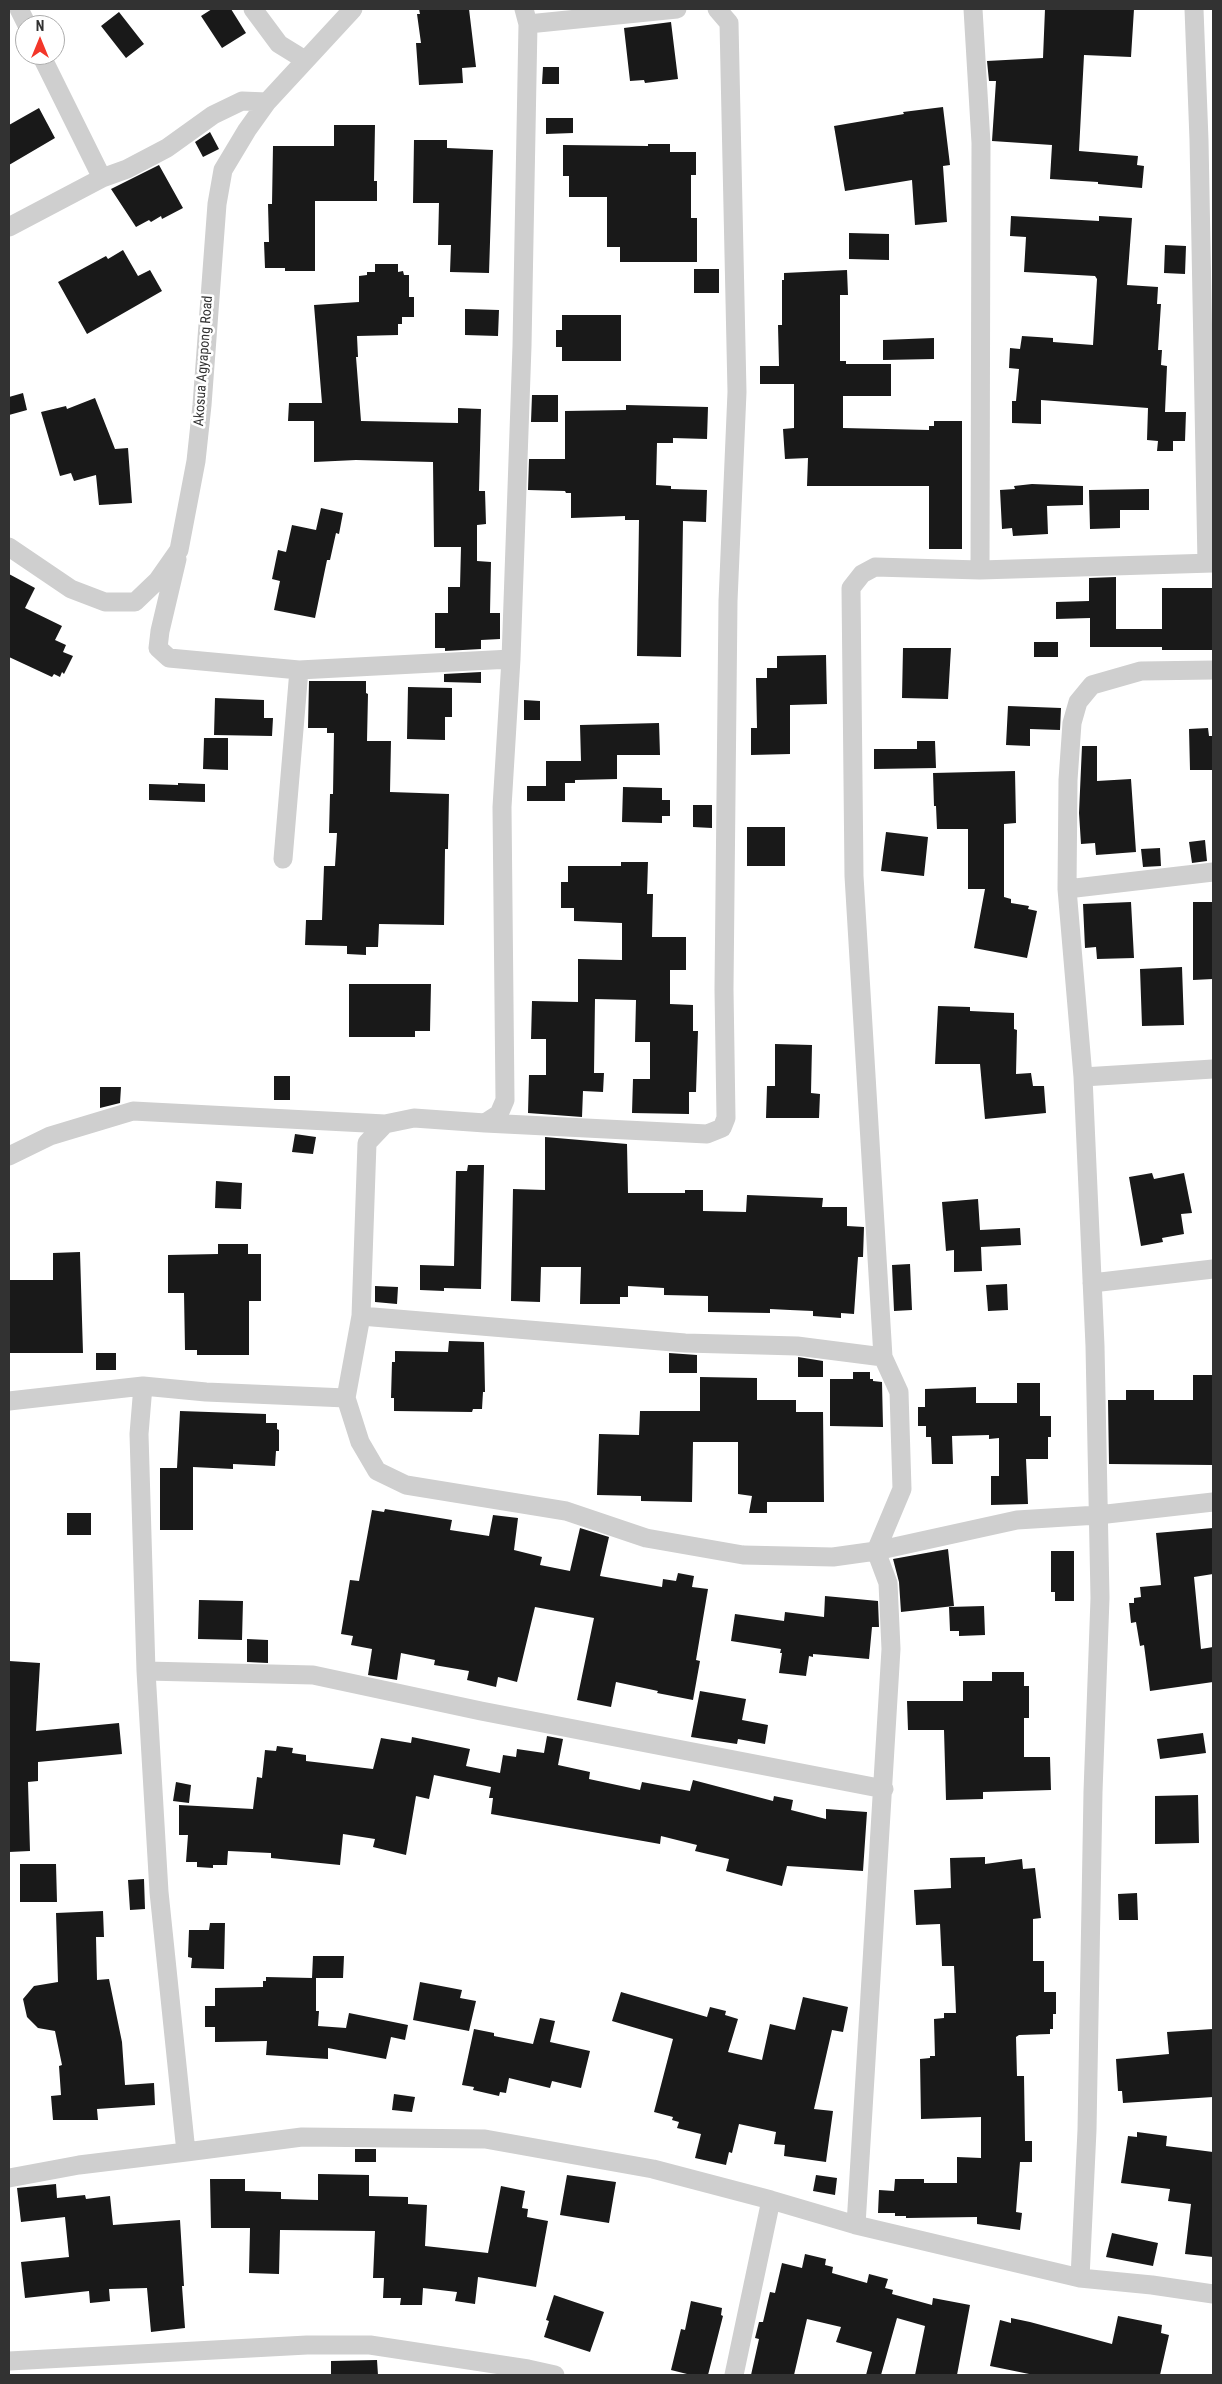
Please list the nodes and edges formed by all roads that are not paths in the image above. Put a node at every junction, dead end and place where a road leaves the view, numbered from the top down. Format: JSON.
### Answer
{"nodes":[{"id":1,"x":253,"y":9,"type":"edge"},
{"id":2,"x":353,"y":9,"type":"edge"},
{"id":3,"x":677,"y":9,"type":"edge"},
{"id":4,"x":717,"y":9,"type":"edge"},
{"id":5,"x":973,"y":9,"type":"edge"},
{"id":6,"x":1194,"y":9,"type":"edge"},
{"id":7,"x":526,"y":16,"type":"edge"},
{"id":8,"x":305,"y":60,"type":"junction"},
{"id":9,"x":47,"y":65,"type":"edge"},
{"id":10,"x":267,"y":102,"type":"junction"},
{"id":11,"x":102,"y":178,"type":"junction"},
{"id":12,"x":9,"y":227,"type":"edge"},
{"id":13,"x":9,"y":547,"type":"edge"},
{"id":14,"x":179,"y":550,"type":"junction"},
{"id":15,"x":1210,"y":563,"type":"edge"},
{"id":16,"x":980,"y":570,"type":"junction"},
{"id":17,"x":511,"y":659,"type":"junction"},
{"id":18,"x":299,"y":670,"type":"junction"},
{"id":19,"x":1213,"y":670,"type":"edge"},
{"id":20,"x":283,"y":859,"type":"dead end"},
{"id":21,"x":1213,"y":872,"type":"edge"},
{"id":22,"x":1068,"y":889,"type":"junction"},
{"id":23,"x":1213,"y":1069,"type":"edge"},
{"id":24,"x":1083,"y":1077,"type":"junction"},
{"id":25,"x":485,"y":1123,"type":"junction"},
{"id":26,"x":385,"y":1124,"type":"junction"},
{"id":27,"x":9,"y":1156,"type":"edge"},
{"id":28,"x":1213,"y":1269,"type":"edge"},
{"id":29,"x":1092,"y":1283,"type":"junction"},
{"id":30,"x":361,"y":1316,"type":"junction"},
{"id":31,"x":883,"y":1357,"type":"junction"},
{"id":32,"x":143,"y":1386,"type":"junction"},
{"id":33,"x":346,"y":1398,"type":"junction"},
{"id":34,"x":9,"y":1401,"type":"edge"},
{"id":35,"x":1213,"y":1502,"type":"edge"},
{"id":36,"x":1098,"y":1515,"type":"junction"},
{"id":37,"x":876,"y":1551,"type":"junction"},
{"id":38,"x":146,"y":1671,"type":"junction"},
{"id":39,"x":884,"y":1789,"type":"junction"},
{"id":40,"x":186,"y":2152,"type":"junction"},
{"id":41,"x":9,"y":2178,"type":"edge"},
{"id":42,"x":771,"y":2200,"type":"junction"},
{"id":43,"x":856,"y":2225,"type":"junction"},
{"id":44,"x":1080,"y":2278,"type":"junction"},
{"id":45,"x":1213,"y":2294,"type":"edge"},
{"id":46,"x":9,"y":2361,"type":"edge"},
{"id":47,"x":528,"y":2372,"type":"edge"},
{"id":48,"x":555,"y":2375,"type":"edge"},
{"id":49,"x":734,"y":2375,"type":"edge"}],
"edges":[{"from":1,"to":8,"type":"street"},
{"from":2,"to":8,"type":"street","name":"Akosua Agyapong Road"},
{"from":3,"to":7,"type":"street"},
{"from":4,"to":25,"type":"street"},
{"from":5,"to":16,"type":"street"},
{"from":6,"to":15,"type":"street"},
{"from":7,"to":17,"type":"street"},
{"from":8,"to":10,"type":"street","name":"Akosua Agyapong Road"},
{"from":9,"to":11,"type":"street"},
{"from":10,"to":11,"type":"street"},
{"from":10,"to":14,"type":"street","name":"Akosua Agyapong Road"},
{"from":11,"to":12,"type":"street"},
{"from":13,"to":14,"type":"street","name":"Akosua Agyapong Road"},
{"from":14,"to":18,"type":"street"},
{"from":15,"to":16,"type":"street"},
{"from":16,"to":31,"type":"street"},
{"from":17,"to":18,"type":"street"},
{"from":17,"to":25,"type":"street"},
{"from":18,"to":20,"type":"street"},
{"from":19,"to":22,"type":"street"},
{"from":21,"to":22,"type":"street"},
{"from":22,"to":24,"type":"street"},
{"from":23,"to":24,"type":"street"},
{"from":24,"to":29,"type":"street"},
{"from":25,"to":26,"type":"street"},
{"from":26,"to":27,"type":"street"},
{"from":26,"to":30,"type":"street"},
{"from":28,"to":29,"type":"street"},
{"from":29,"to":36,"type":"street"},
{"from":30,"to":31,"type":"street"},
{"from":30,"to":33,"type":"street"},
{"from":31,"to":37,"type":"street"},
{"from":32,"to":33,"type":"street"},
{"from":32,"to":34,"type":"street"},
{"from":32,"to":38,"type":"street"},
{"from":33,"to":37,"type":"street"},
{"from":35,"to":36,"type":"street"},
{"from":36,"to":37,"type":"street"},
{"from":36,"to":44,"type":"street"},
{"from":37,"to":39,"type":"street"},
{"from":38,"to":39,"type":"street"},
{"from":38,"to":40,"type":"street"},
{"from":39,"to":43,"type":"street"},
{"from":40,"to":41,"type":"street"},
{"from":40,"to":42,"type":"street"},
{"from":42,"to":43,"type":"street"},
{"from":42,"to":49,"type":"street"},
{"from":43,"to":44,"type":"street"},
{"from":44,"to":45,"type":"street"},
{"from":46,"to":47,"type":"street"},
{"from":47,"to":48,"type":"street"}]}
